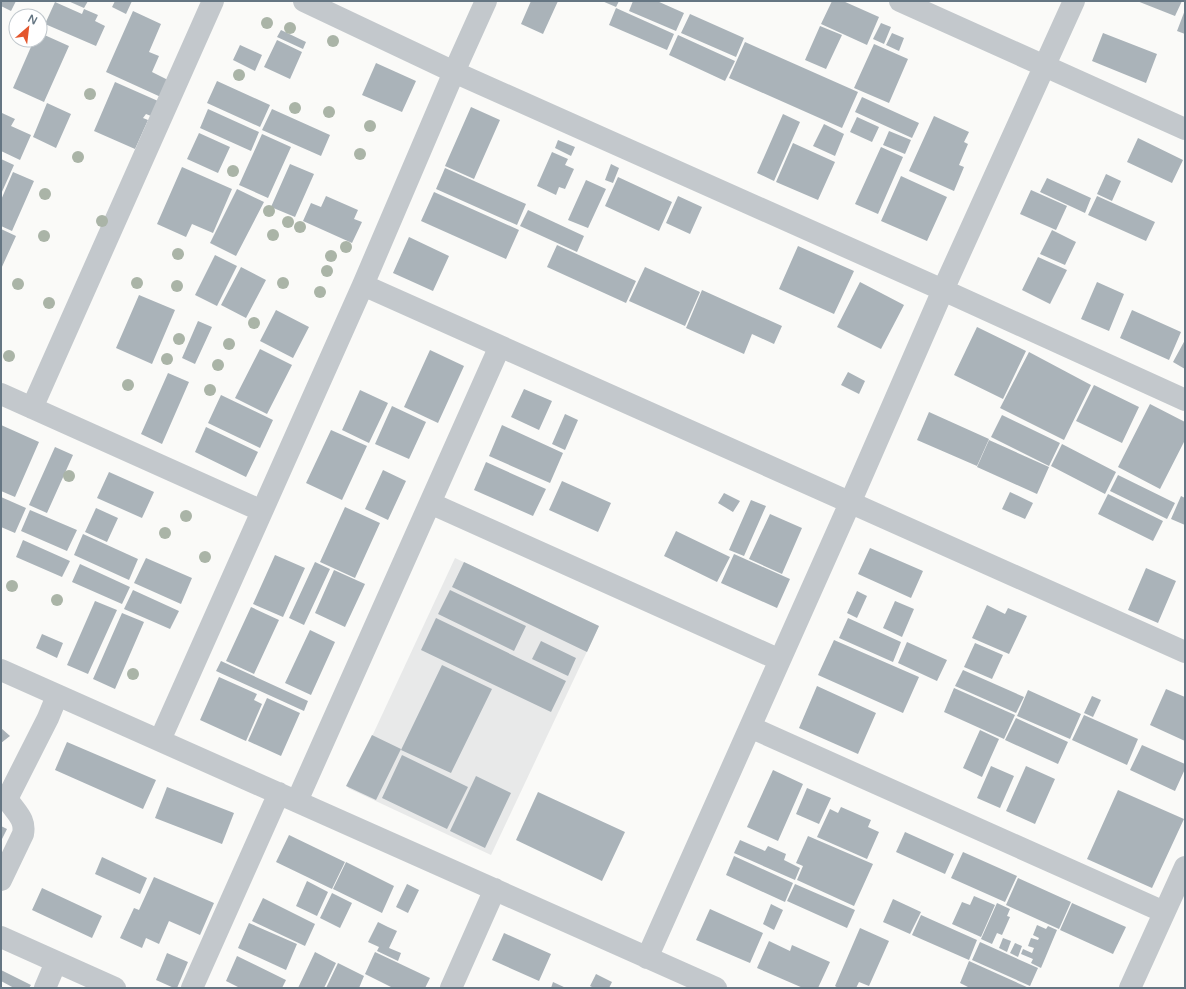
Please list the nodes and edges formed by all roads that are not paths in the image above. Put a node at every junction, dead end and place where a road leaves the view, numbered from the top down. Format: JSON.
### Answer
{"nodes":[{"id":1,"x":213,"y":1,"type":"edge"},
{"id":2,"x":304,"y":1,"type":"edge"},
{"id":3,"x":486,"y":1,"type":"edge"},
{"id":4,"x":900,"y":1,"type":"edge"},
{"id":5,"x":1074,"y":1,"type":"edge"},
{"id":6,"x":1045,"y":66,"type":"junction"},
{"id":7,"x":454,"y":72,"type":"junction"},
{"id":8,"x":1185,"y":129,"type":"edge"},
{"id":9,"x":363,"y":285,"type":"junction"},
{"id":10,"x":943,"y":290,"type":"junction"},
{"id":11,"x":500,"y":346,"type":"junction"},
{"id":12,"x":1,"y":394,"type":"edge"},
{"id":13,"x":1185,"y":400,"type":"edge"},
{"id":14,"x":32,"y":408,"type":"junction"},
{"id":15,"x":430,"y":503,"type":"junction"},
{"id":16,"x":850,"y":503,"type":"junction"},
{"id":17,"x":262,"y":511,"type":"junction"},
{"id":18,"x":1185,"y":652,"type":"edge"},
{"id":19,"x":780,"y":660,"type":"junction"},
{"id":20,"x":1,"y":670,"type":"edge"},
{"id":21,"x":58,"y":696,"type":"junction"},
{"id":22,"x":750,"y":727,"type":"junction"},
{"id":23,"x":160,"y":740,"type":"junction"},
{"id":24,"x":288,"y":797,"type":"junction"},
{"id":25,"x":1185,"y":867,"type":"edge"},
{"id":26,"x":1,"y":880,"type":"edge"},
{"id":27,"x":495,"y":889,"type":"junction"},
{"id":28,"x":1164,"y":912,"type":"junction"},
{"id":29,"x":1,"y":937,"type":"edge"},
{"id":30,"x":647,"y":958,"type":"junction"},
{"id":31,"x":56,"y":962,"type":"junction"},
{"id":32,"x":45,"y":988,"type":"edge"},
{"id":33,"x":115,"y":988,"type":"edge"},
{"id":34,"x":192,"y":988,"type":"edge"},
{"id":35,"x":451,"y":988,"type":"edge"},
{"id":36,"x":716,"y":988,"type":"edge"},
{"id":37,"x":1130,"y":988,"type":"edge"}],
"edges":[{"from":1,"to":14,"type":"street"},
{"from":2,"to":7,"type":"street"},
{"from":3,"to":7,"type":"street"},
{"from":4,"to":6,"type":"street"},
{"from":5,"to":6,"type":"street"},
{"from":6,"to":8,"type":"street"},
{"from":6,"to":10,"type":"street"},
{"from":7,"to":9,"type":"street"},
{"from":7,"to":10,"type":"street"},
{"from":9,"to":11,"type":"street"},
{"from":9,"to":17,"type":"street"},
{"from":10,"to":13,"type":"street"},
{"from":10,"to":16,"type":"street"},
{"from":11,"to":15,"type":"street"},
{"from":11,"to":16,"type":"street"},
{"from":12,"to":14,"type":"street"},
{"from":14,"to":17,"type":"street"},
{"from":15,"to":19,"type":"street"},
{"from":15,"to":24,"type":"street"},
{"from":16,"to":18,"type":"street"},
{"from":16,"to":19,"type":"street"},
{"from":17,"to":23,"type":"street"},
{"from":19,"to":22,"type":"street"},
{"from":20,"to":21,"type":"street"},
{"from":21,"to":23,"type":"street"},
{"from":21,"to":26,"type":"street"},
{"from":22,"to":28,"type":"street"},
{"from":22,"to":30,"type":"street"},
{"from":23,"to":24,"type":"street"},
{"from":24,"to":27,"type":"street"},
{"from":24,"to":34,"type":"street"},
{"from":25,"to":28,"type":"street"},
{"from":27,"to":30,"type":"street"},
{"from":27,"to":35,"type":"street"},
{"from":28,"to":37,"type":"street"},
{"from":29,"to":31,"type":"street"},
{"from":30,"to":36,"type":"street"},
{"from":31,"to":32,"type":"street"},
{"from":31,"to":33,"type":"street"}]}
